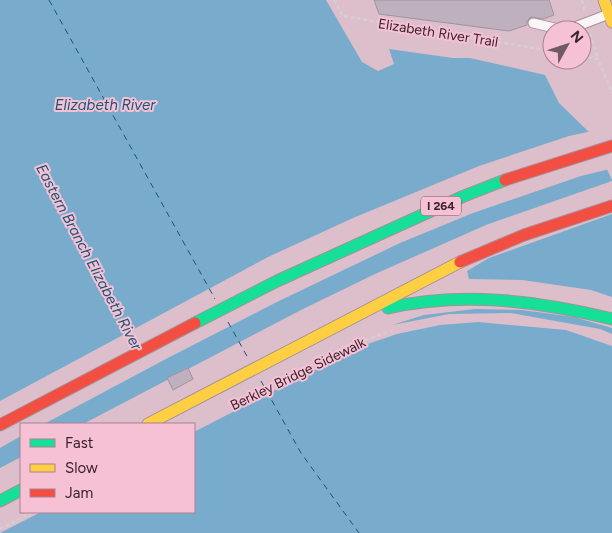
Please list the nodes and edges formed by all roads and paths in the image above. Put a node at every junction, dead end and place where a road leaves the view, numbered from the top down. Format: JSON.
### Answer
{"nodes":[{"id":1,"x":334,"y":0,"type":"edge"},
{"id":2,"x":604,"y":0,"type":"edge"},
{"id":3,"x":610,"y":18,"type":"edge"},
{"id":4,"x":533,"y":23,"type":"dead end"},
{"id":5,"x":592,"y":23,"type":"edge"},
{"id":6,"x":542,"y":25,"type":"edge"},
{"id":7,"x":542,"y":49,"type":"edge"},
{"id":8,"x":592,"y":58,"type":"edge"},
{"id":9,"x":612,"y":93,"type":"edge"},
{"id":10,"x":612,"y":146,"type":"edge"},
{"id":11,"x":612,"y":206,"type":"edge"},
{"id":12,"x":353,"y":319,"type":"junction"},
{"id":13,"x":612,"y":319,"type":"edge"},
{"id":14,"x":399,"y":329,"type":"dead end"},
{"id":15,"x":346,"y":348,"type":"dead end"},
{"id":16,"x":150,"y":423,"type":"edge"},
{"id":17,"x":0,"y":424,"type":"edge"},
{"id":18,"x":20,"y":491,"type":"edge"},
{"id":19,"x":0,"y":501,"type":"edge"},
{"id":20,"x":31,"y":513,"type":"edge"},
{"id":21,"x":0,"y":529,"type":"edge"}],
"edges":[{"from":1,"to":7,"type":"path","name":"Elizabeth River Trail"},
{"from":2,"to":3,"type":"main road"},
{"from":3,"to":5,"type":"lane"},
{"from":4,"to":6,"type":"lane"},
{"from":8,"to":9,"type":"path"},
{"from":10,"to":17,"type":"main road","number":"I 264"},
{"from":11,"to":12,"type":"main road"},
{"from":12,"to":13,"type":"main road"},
{"from":12,"to":16,"type":"main road"},
{"from":14,"to":15,"type":"path","name":"Berkley Bridge Sidewalk"},
{"from":18,"to":19,"type":"main road"},
{"from":20,"to":21,"type":"path"}]}
